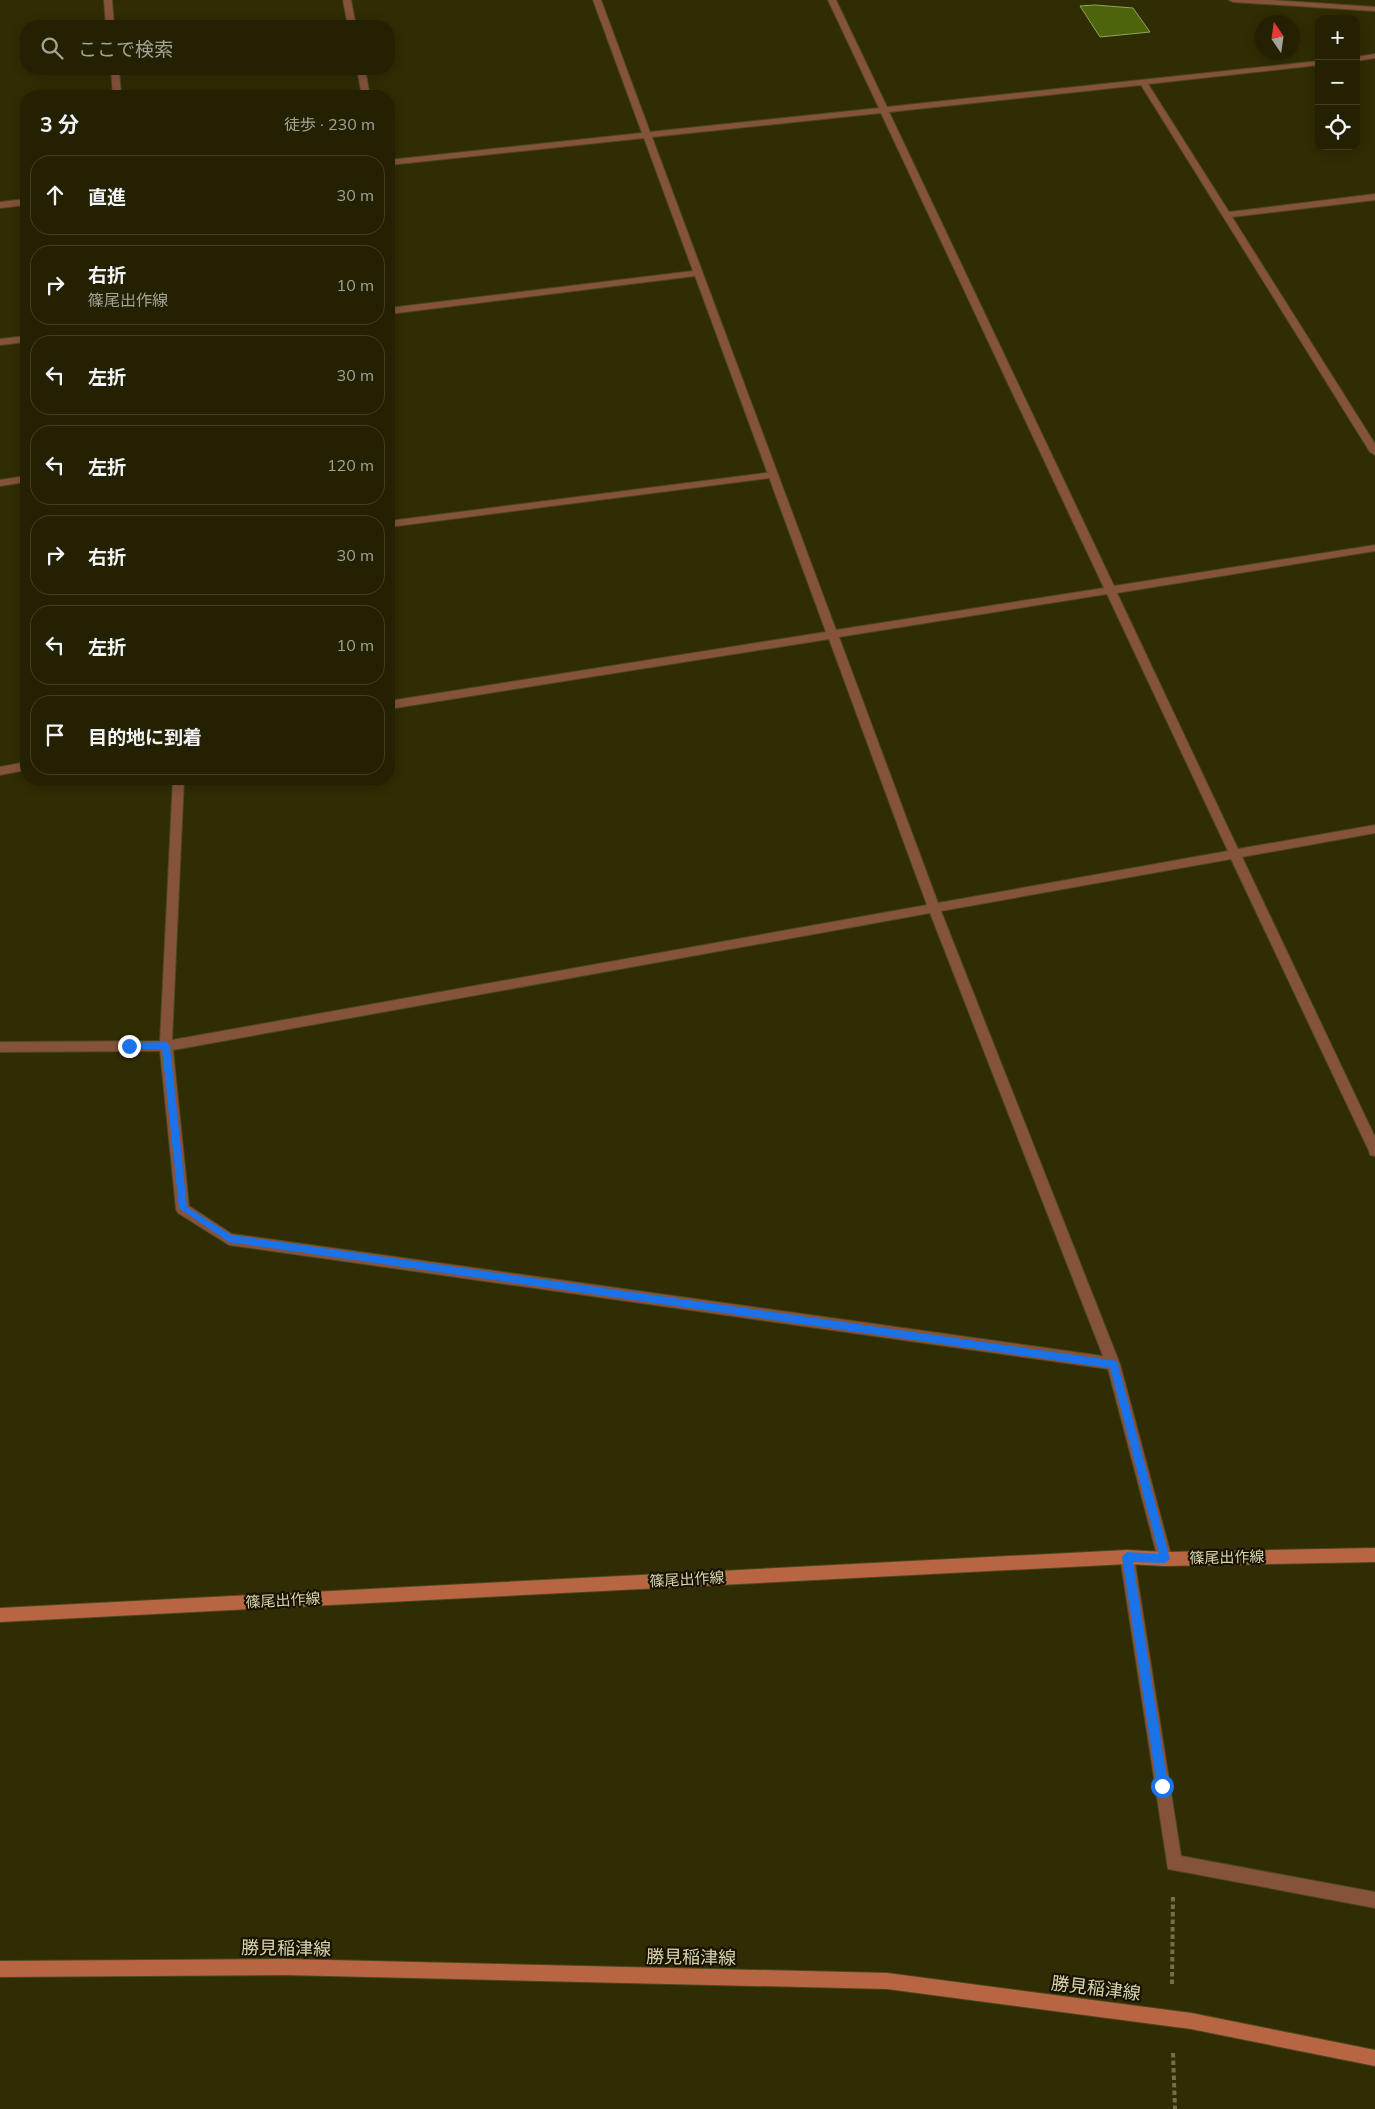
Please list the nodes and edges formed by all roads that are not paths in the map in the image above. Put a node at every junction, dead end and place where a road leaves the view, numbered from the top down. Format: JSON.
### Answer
{"nodes":[{"id":1,"x":108,"y":0,"type":"edge"},
{"id":2,"x":347,"y":0,"type":"edge"},
{"id":3,"x":597,"y":0,"type":"edge"},
{"id":4,"x":832,"y":0,"type":"edge"},
{"id":5,"x":1233,"y":0,"type":"edge"},
{"id":6,"x":1375,"y":9,"type":"edge"},
{"id":7,"x":110,"y":20,"type":"edge"},
{"id":8,"x":351,"y":20,"type":"edge"},
{"id":9,"x":1375,"y":56,"type":"edge"},
{"id":10,"x":1360,"y":58,"type":"edge"},
{"id":11,"x":1315,"y":63,"type":"edge"},
{"id":12,"x":115,"y":75,"type":"edge"},
{"id":13,"x":362,"y":75,"type":"edge"},
{"id":14,"x":1143,"y":82,"type":"junction"},
{"id":15,"x":117,"y":90,"type":"edge"},
{"id":16,"x":365,"y":90,"type":"edge"},
{"id":17,"x":884,"y":110,"type":"junction"},
{"id":18,"x":646,"y":135,"type":"junction"},
{"id":19,"x":395,"y":162,"type":"edge"},
{"id":20,"x":1375,"y":197,"type":"edge"},
{"id":21,"x":20,"y":203,"type":"edge"},
{"id":22,"x":0,"y":205,"type":"edge"},
{"id":23,"x":1226,"y":215,"type":"junction"},
{"id":24,"x":698,"y":273,"type":"junction"},
{"id":25,"x":395,"y":309,"type":"edge"},
{"id":26,"x":20,"y":340,"type":"edge"},
{"id":27,"x":0,"y":342,"type":"edge"},
{"id":28,"x":1375,"y":452,"type":"edge"},
{"id":29,"x":773,"y":475,"type":"junction"},
{"id":30,"x":20,"y":480,"type":"edge"},
{"id":31,"x":0,"y":482,"type":"edge"},
{"id":32,"x":395,"y":523,"type":"edge"},
{"id":33,"x":1375,"y":548,"type":"edge"},
{"id":34,"x":1111,"y":590,"type":"junction"},
{"id":35,"x":832,"y":635,"type":"junction"},
{"id":36,"x":395,"y":704,"type":"edge"},
{"id":37,"x":20,"y":767,"type":"edge"},
{"id":38,"x":0,"y":771,"type":"edge"},
{"id":39,"x":178,"y":785,"type":"edge"},
{"id":40,"x":1375,"y":829,"type":"edge"},
{"id":41,"x":1235,"y":854,"type":"junction"},
{"id":42,"x":934,"y":908,"type":"junction"},
{"id":43,"x":166,"y":1046,"type":"junction"},
{"id":44,"x":0,"y":1047,"type":"edge"},
{"id":45,"x":1375,"y":1151,"type":"edge"},
{"id":46,"x":1113,"y":1364,"type":"junction"},
{"id":47,"x":1375,"y":1555,"type":"edge"},
{"id":48,"x":1127,"y":1557,"type":"junction"},
{"id":49,"x":1165,"y":1559,"type":"junction"},
{"id":50,"x":0,"y":1615,"type":"edge"},
{"id":51,"x":1375,"y":1900,"type":"edge"},
{"id":52,"x":0,"y":1969,"type":"edge"},
{"id":53,"x":1375,"y":2058,"type":"edge"}],
"edges":[{"from":1,"to":7,"type":"street"},
{"from":2,"to":8,"type":"street"},
{"from":3,"to":18,"type":"street"},
{"from":4,"to":17,"type":"street"},
{"from":5,"to":6,"type":"street"},
{"from":9,"to":10,"type":"street"},
{"from":11,"to":14,"type":"street"},
{"from":12,"to":15,"type":"street"},
{"from":13,"to":16,"type":"street"},
{"from":14,"to":17,"type":"street"},
{"from":14,"to":23,"type":"street"},
{"from":17,"to":18,"type":"street"},
{"from":17,"to":34,"type":"street"},
{"from":18,"to":19,"type":"street"},
{"from":18,"to":24,"type":"street"},
{"from":20,"to":23,"type":"street"},
{"from":21,"to":22,"type":"street"},
{"from":23,"to":28,"type":"street"},
{"from":24,"to":25,"type":"street"},
{"from":24,"to":29,"type":"street"},
{"from":26,"to":27,"type":"street"},
{"from":29,"to":32,"type":"street"},
{"from":29,"to":35,"type":"street"},
{"from":30,"to":31,"type":"street"},
{"from":33,"to":34,"type":"street"},
{"from":34,"to":35,"type":"street"},
{"from":34,"to":41,"type":"street"},
{"from":35,"to":36,"type":"street"},
{"from":35,"to":42,"type":"street"},
{"from":37,"to":38,"type":"street"},
{"from":39,"to":43,"type":"street"},
{"from":40,"to":41,"type":"street"},
{"from":41,"to":42,"type":"street"},
{"from":41,"to":45,"type":"street"},
{"from":42,"to":43,"type":"street"},
{"from":42,"to":46,"type":"street"},
{"from":43,"to":44,"type":"street"},
{"from":43,"to":46,"type":"street"},
{"from":46,"to":49,"type":"street"},
{"from":47,"to":49,"type":"main road","name":"篠尾出作線"},
{"from":48,"to":49,"type":"main road","name":"篠尾出作線"},
{"from":48,"to":50,"type":"main road","name":"篠尾出作線"},
{"from":48,"to":51,"type":"street"},
{"from":52,"to":53,"type":"main road","name":"勝見稲津線"}]}
